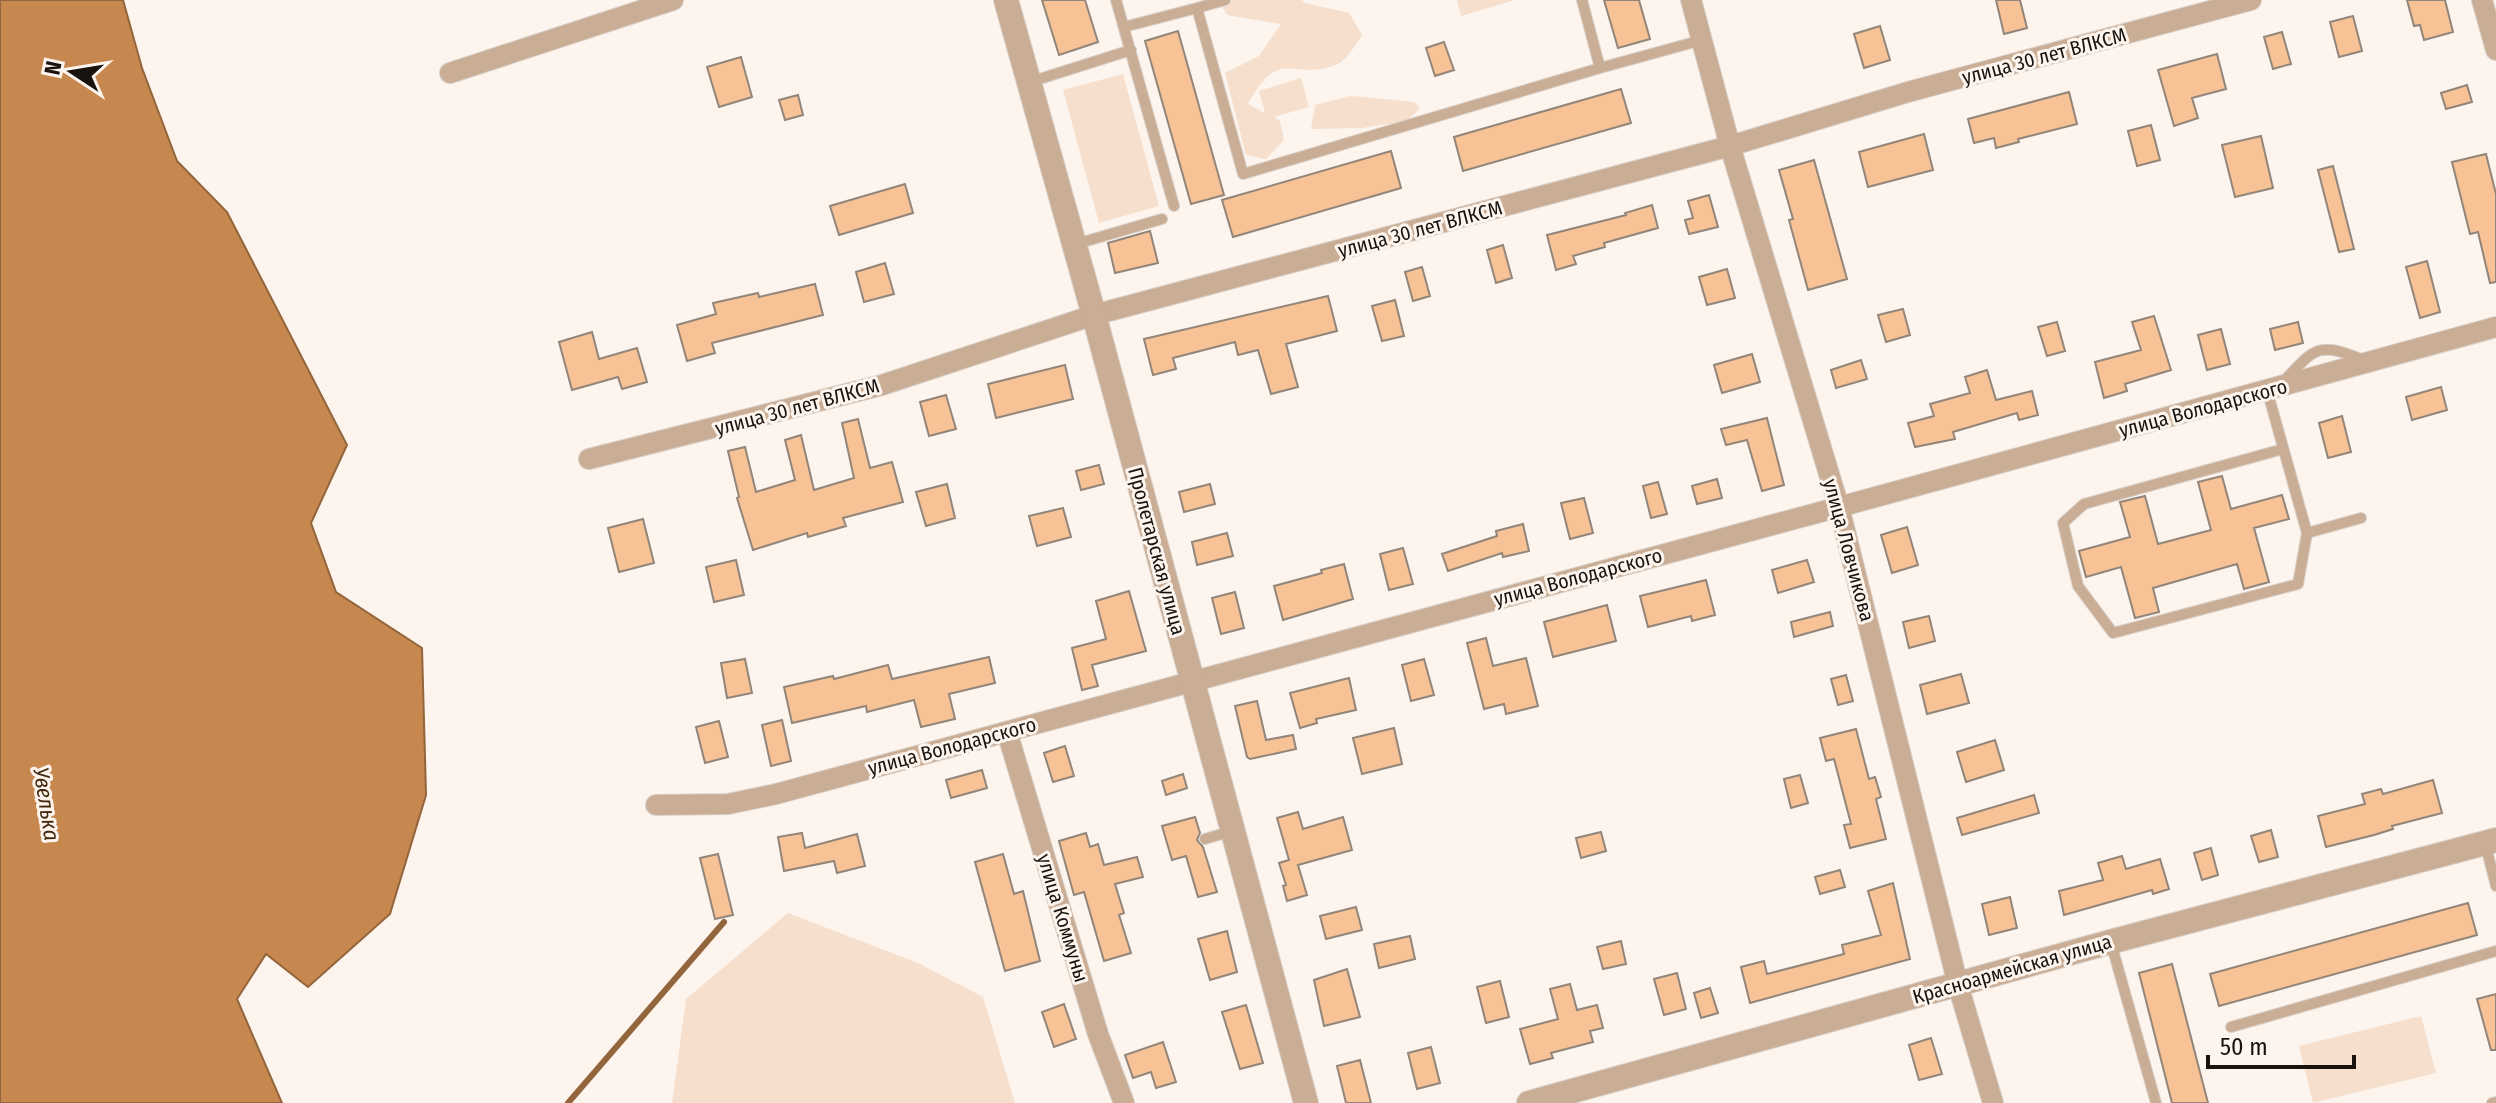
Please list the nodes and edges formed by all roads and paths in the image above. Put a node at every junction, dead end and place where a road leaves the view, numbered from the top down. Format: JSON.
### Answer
{"nodes":[{"id":1,"x":673,"y":0,"type":"edge"},
{"id":2,"x":1006,"y":0,"type":"edge"},
{"id":3,"x":1116,"y":0,"type":"edge"},
{"id":4,"x":1225,"y":0,"type":"edge"},
{"id":5,"x":1582,"y":0,"type":"edge"},
{"id":6,"x":1691,"y":0,"type":"edge"},
{"id":7,"x":2251,"y":0,"type":"edge"},
{"id":8,"x":2482,"y":0,"type":"edge"},
{"id":9,"x":1197,"y":8,"type":"junction"},
{"id":10,"x":1124,"y":27,"type":"junction"},
{"id":11,"x":1702,"y":40,"type":"junction"},
{"id":12,"x":1131,"y":50,"type":"junction"},
{"id":13,"x":2496,"y":50,"type":"edge"},
{"id":14,"x":1600,"y":68,"type":"junction"},
{"id":15,"x":450,"y":73,"type":"dead end"},
{"id":16,"x":1027,"y":82,"type":"junction"},
{"id":17,"x":1730,"y":146,"type":"junction"},
{"id":18,"x":1174,"y":206,"type":"dead end"},
{"id":19,"x":1162,"y":219,"type":"dead end"},
{"id":20,"x":1074,"y":244,"type":"junction"},
{"id":21,"x":1094,"y":315,"type":"junction"},
{"id":22,"x":2496,"y":327,"type":"edge"},
{"id":23,"x":2272,"y":389,"type":"junction"},
{"id":24,"x":2283,"y":449,"type":"junction"},
{"id":25,"x":589,"y":459,"type":"dead end"},
{"id":26,"x":1839,"y":507,"type":"junction"},
{"id":27,"x":2361,"y":518,"type":"dead end"},
{"id":28,"x":2307,"y":533,"type":"junction"},
{"id":29,"x":1191,"y":681,"type":"junction"},
{"id":30,"x":1007,"y":732,"type":"junction"},
{"id":31,"x":656,"y":805,"type":"dead end"},
{"id":32,"x":1232,"y":831,"type":"junction"},
{"id":33,"x":1205,"y":839,"type":"dead end"},
{"id":34,"x":2490,"y":842,"type":"edge"},
{"id":35,"x":2496,"y":886,"type":"edge"},
{"id":36,"x":2110,"y":942,"type":"junction"},
{"id":37,"x":2496,"y":951,"type":"edge"},
{"id":38,"x":1958,"y":985,"type":"junction"},
{"id":39,"x":2231,"y":1027,"type":"dead end"},
{"id":40,"x":1124,"y":1103,"type":"edge"},
{"id":41,"x":1306,"y":1103,"type":"edge"},
{"id":42,"x":1529,"y":1103,"type":"edge"},
{"id":43,"x":1993,"y":1103,"type":"edge"},
{"id":44,"x":2156,"y":1103,"type":"edge"}],
"edges":[{"from":1,"to":15,"type":"street"},
{"from":2,"to":16,"type":"street","name":"Пролетарская улица"},
{"from":3,"to":10,"type":"lane"},
{"from":4,"to":9,"type":"lane"},
{"from":5,"to":14,"type":"lane"},
{"from":6,"to":11,"type":"street","name":"улица Ловчикова"},
{"from":7,"to":17,"type":"street","name":"улица 30 лет ВЛКСМ"},
{"from":8,"to":13,"type":"street"},
{"from":9,"to":10,"type":"lane"},
{"from":9,"to":14,"type":"lane"},
{"from":10,"to":12,"type":"lane"},
{"from":11,"to":14,"type":"lane"},
{"from":11,"to":17,"type":"street","name":"улица Ловчикова"},
{"from":12,"to":16,"type":"lane"},
{"from":12,"to":18,"type":"lane"},
{"from":16,"to":20,"type":"street","name":"Пролетарская улица"},
{"from":17,"to":21,"type":"street","name":"улица 30 лет ВЛКСМ"},
{"from":17,"to":26,"type":"street","name":"улица Ловчикова"},
{"from":19,"to":20,"type":"lane"},
{"from":20,"to":21,"type":"street","name":"Пролетарская улица"},
{"from":21,"to":25,"type":"street","name":"улица 30 лет ВЛКСМ"},
{"from":21,"to":29,"type":"street","name":"Пролетарская улица"},
{"from":22,"to":23,"type":"street","name":"улица Володарского"},
{"from":23,"to":24,"type":"lane"},
{"from":23,"to":26,"type":"street","name":"улица Володарского"},
{"from":24,"to":28,"type":"lane"},
{"from":24,"to":28,"type":"lane"},
{"from":26,"to":29,"type":"street","name":"улица Володарского"},
{"from":26,"to":38,"type":"street","name":"улица Ловчикова"},
{"from":27,"to":28,"type":"lane"},
{"from":29,"to":30,"type":"street","name":"улица Володарского"},
{"from":29,"to":32,"type":"street","name":"Пролетарская улица"},
{"from":30,"to":31,"type":"street","name":"улица Володарского"},
{"from":30,"to":40,"type":"street","name":"улица Коммуны"},
{"from":32,"to":33,"type":"lane"},
{"from":32,"to":41,"type":"street","name":"Пролетарская улица"},
{"from":34,"to":35,"type":"lane"},
{"from":34,"to":36,"type":"street","name":"Красноармейская улица"},
{"from":36,"to":38,"type":"street","name":"Красноармейская улица"},
{"from":36,"to":44,"type":"lane"},
{"from":37,"to":39,"type":"lane"},
{"from":38,"to":42,"type":"street","name":"Красноармейская улица"},
{"from":38,"to":43,"type":"street","name":"улица Ловчикова"}]}
